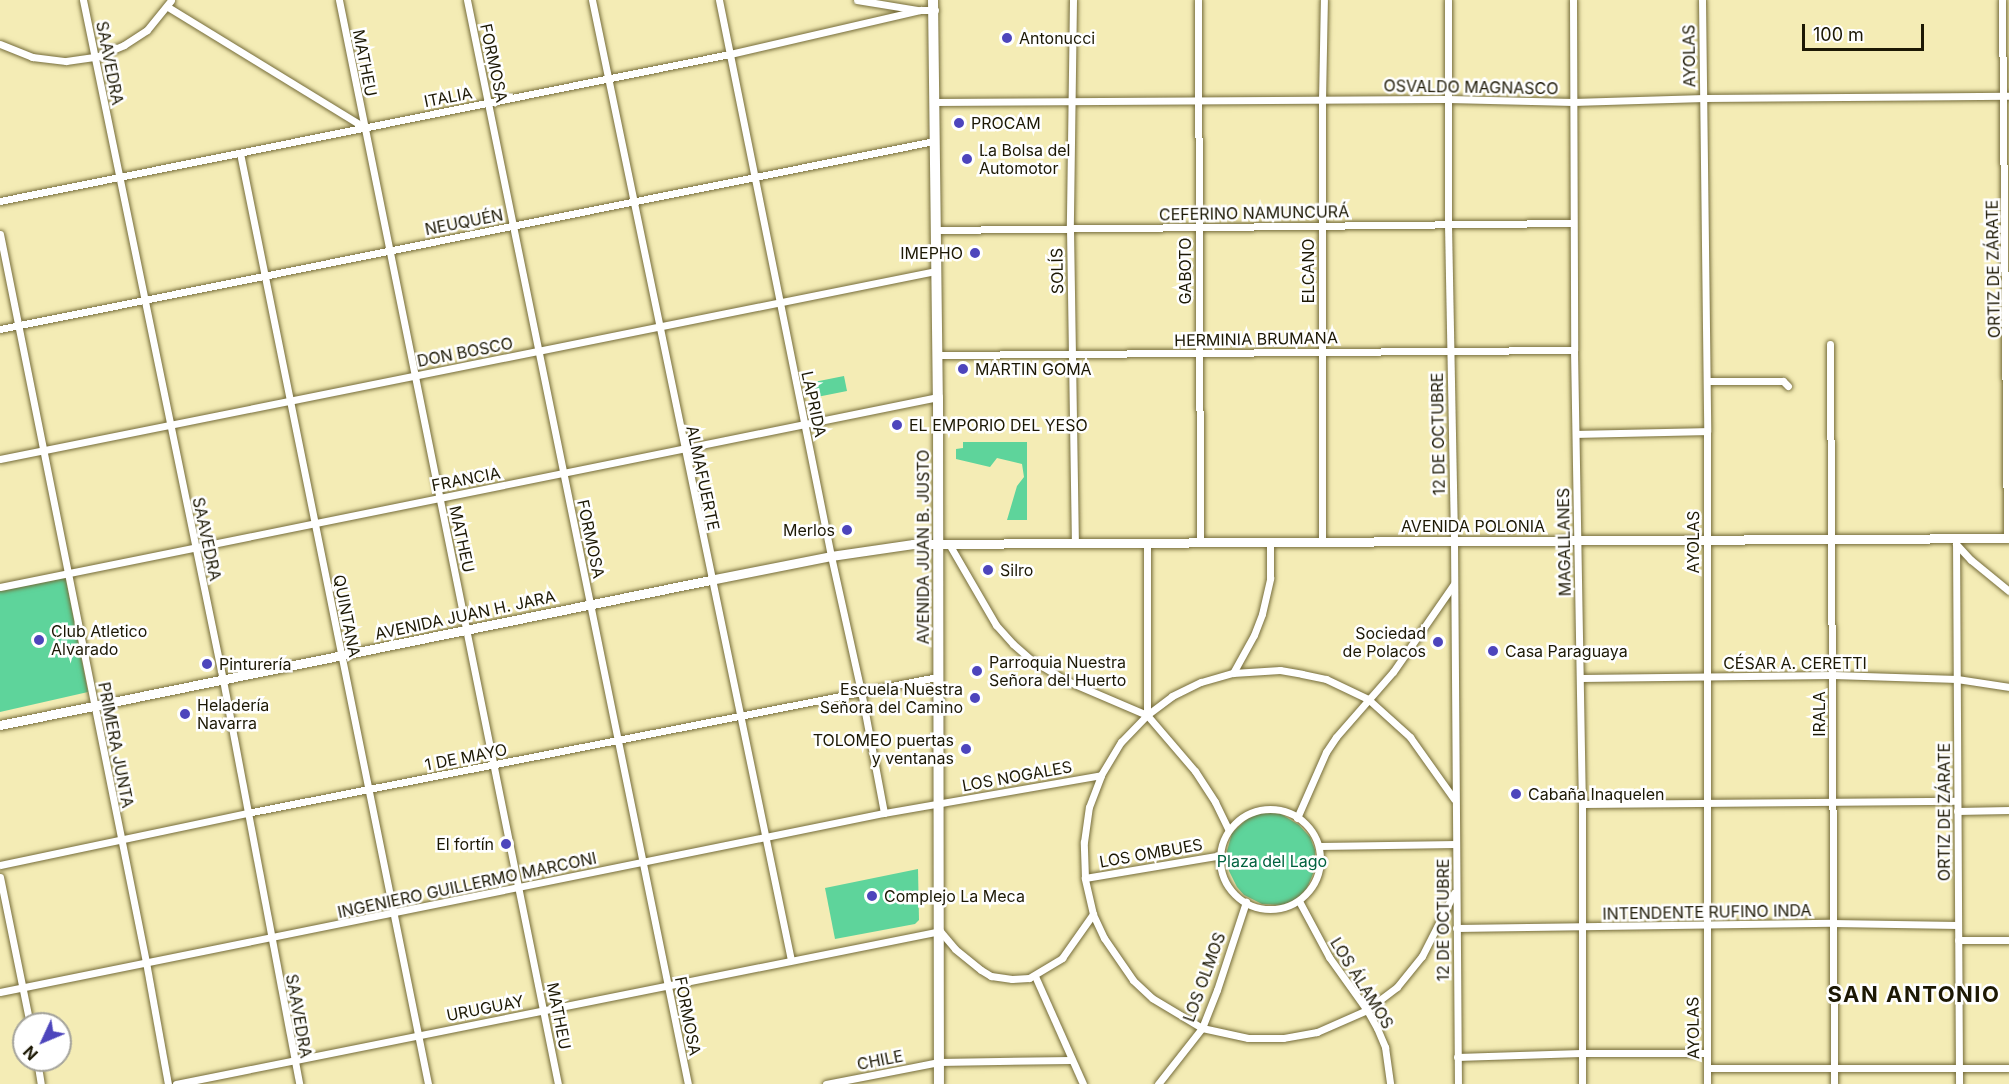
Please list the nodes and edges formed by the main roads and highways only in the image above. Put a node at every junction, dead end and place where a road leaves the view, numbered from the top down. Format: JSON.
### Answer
{"nodes":[{"id":1,"x":935,"y":3,"type":"edge"},
{"id":2,"x":2008,"y":538,"type":"edge"},
{"id":3,"x":937,"y":544,"type":"junction"},
{"id":4,"x":0,"y":725,"type":"edge"},
{"id":5,"x":939,"y":1084,"type":"edge"}],
"edges":[{"from":1,"to":3,"type":"main road","name":"AVENIDA JUAN B. JUSTO"},
{"from":2,"to":3,"type":"main road","name":"AVENIDA POLONIA"},
{"from":3,"to":4,"type":"main road","name":"AVENIDA JUAN H. JARA"},
{"from":3,"to":5,"type":"main road","name":"AVENIDA JUAN B. JUSTO"}]}
